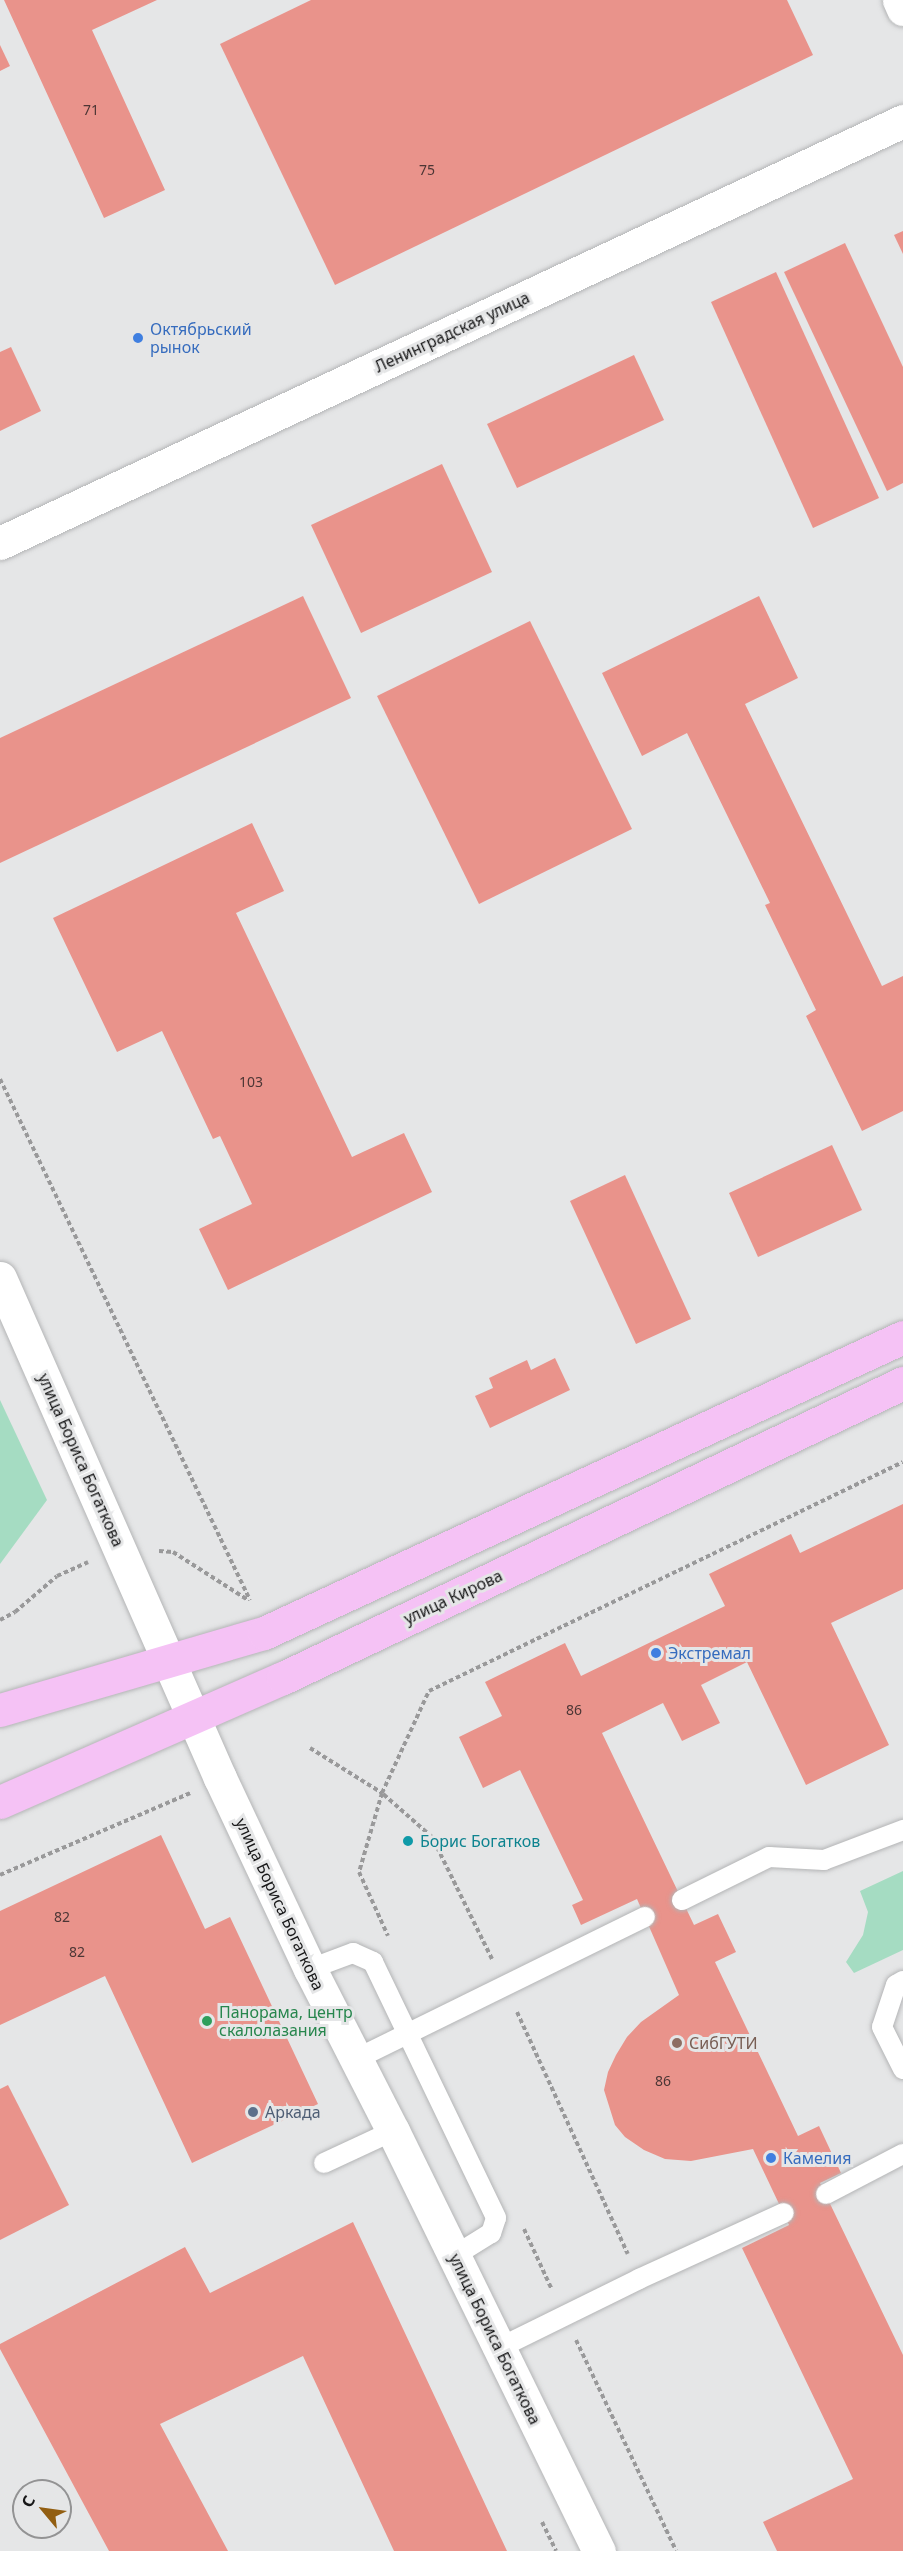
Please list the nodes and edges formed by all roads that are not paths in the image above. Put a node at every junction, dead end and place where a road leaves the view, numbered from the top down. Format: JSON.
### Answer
{"nodes":[{"id":1,"x":899,"y":0,"type":"edge"},
{"id":2,"x":903,"y":9,"type":"edge"},
{"id":3,"x":903,"y":121,"type":"edge"},
{"id":4,"x":0,"y":543,"type":"edge"},
{"id":5,"x":0,"y":1278,"type":"edge"},
{"id":6,"x":903,"y":1337,"type":"edge"},
{"id":7,"x":903,"y":1383,"type":"edge"},
{"id":8,"x":170,"y":1661,"type":"junction"},
{"id":9,"x":0,"y":1710,"type":"edge"},
{"id":10,"x":195,"y":1716,"type":"junction"},
{"id":11,"x":0,"y":1802,"type":"edge"},
{"id":12,"x":903,"y":1830,"type":"edge"},
{"id":13,"x":682,"y":1900,"type":"dead end"},
{"id":14,"x":645,"y":1917,"type":"dead end"},
{"id":15,"x":310,"y":1969,"type":"junction"},
{"id":16,"x":903,"y":1982,"type":"edge"},
{"id":17,"x":406,"y":2035,"type":"junction"},
{"id":18,"x":356,"y":2059,"type":"junction"},
{"id":19,"x":903,"y":2069,"type":"edge"},
{"id":20,"x":393,"y":2131,"type":"junction"},
{"id":21,"x":903,"y":2154,"type":"edge"},
{"id":22,"x":324,"y":2163,"type":"dead end"},
{"id":23,"x":825,"y":2194,"type":"dead end"},
{"id":24,"x":784,"y":2213,"type":"dead end"},
{"id":25,"x":454,"y":2256,"type":"junction"},
{"id":26,"x":499,"y":2348,"type":"junction"},
{"id":27,"x":599,"y":2551,"type":"edge"}],
"edges":[{"from":1,"to":2,"type":"street"},
{"from":3,"to":4,"type":"street","name":"Ленинградская улица"},
{"from":5,"to":8,"type":"street","name":"улица Бориса Богаткова"},
{"from":6,"to":8,"type":"main road"},
{"from":7,"to":10,"type":"main road","name":"улица Кирова"},
{"from":8,"to":9,"type":"main road"},
{"from":8,"to":10,"type":"street","name":"улица Бориса Богаткова"},
{"from":10,"to":11,"type":"main road","name":"улица Кирова"},
{"from":10,"to":15,"type":"street","name":"улица Бориса Богаткова"},
{"from":12,"to":13,"type":"lane"},
{"from":14,"to":17,"type":"lane"},
{"from":15,"to":17,"type":"lane"},
{"from":15,"to":18,"type":"street","name":"улица Бориса Богаткова"},
{"from":16,"to":19,"type":"lane"},
{"from":17,"to":18,"type":"lane"},
{"from":17,"to":25,"type":"lane"},
{"from":18,"to":20,"type":"street","name":"улица Бориса Богаткова"},
{"from":20,"to":22,"type":"lane"},
{"from":20,"to":25,"type":"street","name":"улица Бориса Богаткова"},
{"from":21,"to":23,"type":"lane"},
{"from":24,"to":26,"type":"lane"},
{"from":25,"to":26,"type":"street","name":"улица Бориса Богаткова"},
{"from":26,"to":27,"type":"street","name":"улица Бориса Богаткова"}]}
